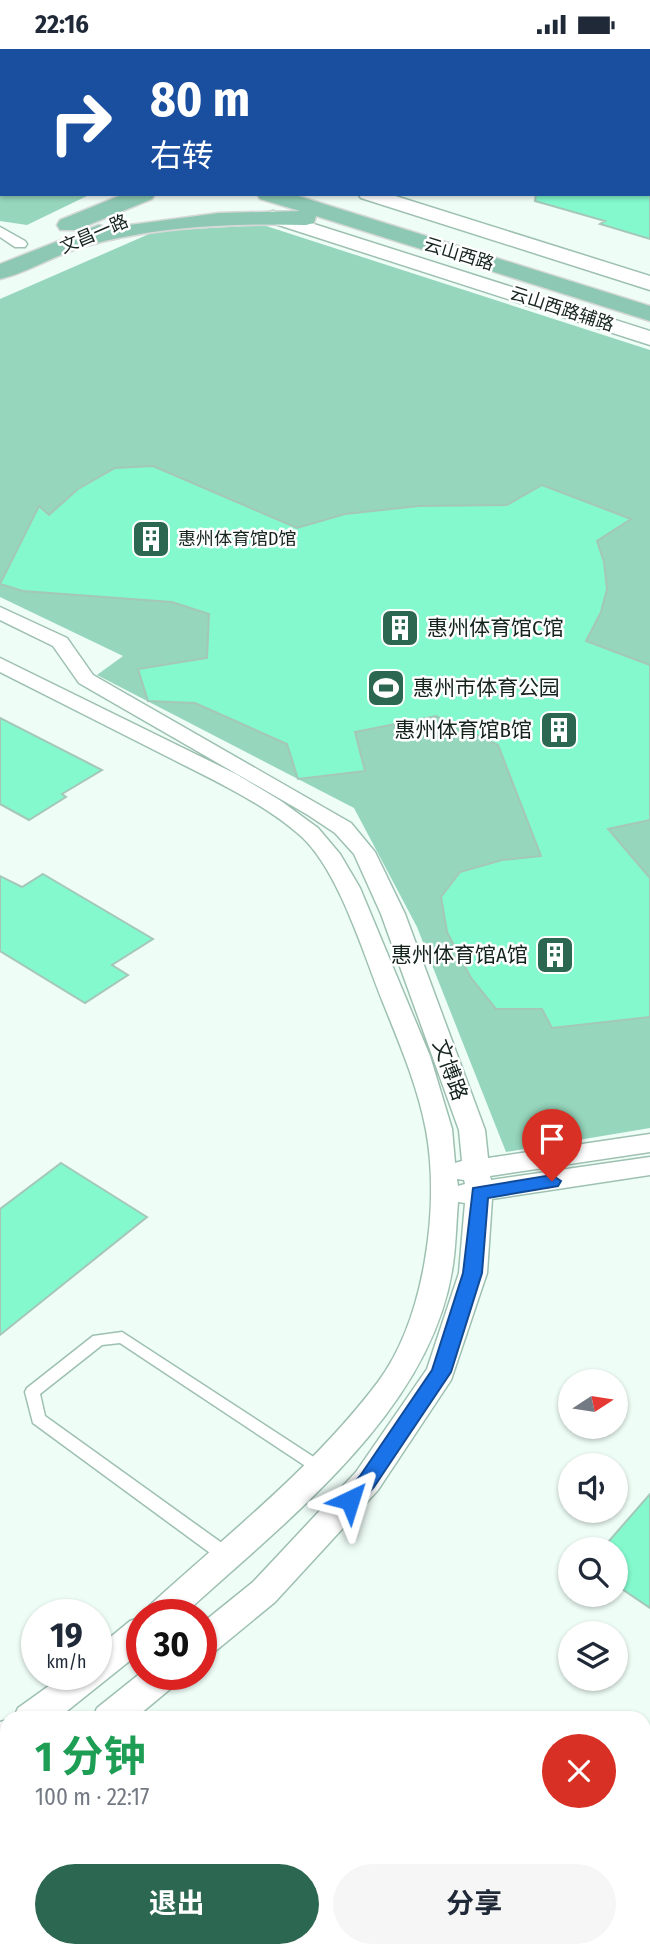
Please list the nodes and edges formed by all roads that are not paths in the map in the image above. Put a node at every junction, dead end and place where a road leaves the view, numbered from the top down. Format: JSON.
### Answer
{"nodes":[{"id":1,"x":103,"y":196,"type":"edge"},
{"id":2,"x":280,"y":196,"type":"edge"},
{"id":3,"x":318,"y":196,"type":"edge"},
{"id":4,"x":345,"y":196,"type":"edge"},
{"id":5,"x":153,"y":200,"type":"edge"},
{"id":6,"x":367,"y":210,"type":"edge"},
{"id":7,"x":273,"y":217,"type":"junction"},
{"id":8,"x":0,"y":231,"type":"edge"},
{"id":9,"x":74,"y":232,"type":"junction"},
{"id":10,"x":7,"y":245,"type":"edge"},
{"id":11,"x":508,"y":269,"type":"junction"},
{"id":12,"x":0,"y":272,"type":"edge"},
{"id":13,"x":650,"y":283,"type":"edge"},
{"id":14,"x":650,"y":300,"type":"edge"},
{"id":15,"x":575,"y":314,"type":"junction"},
{"id":16,"x":650,"y":314,"type":"edge"},
{"id":17,"x":650,"y":338,"type":"edge"},
{"id":18,"x":4,"y":619,"type":"edge"},
{"id":19,"x":0,"y":664,"type":"edge"},
{"id":20,"x":650,"y":1143,"type":"edge"},
{"id":21,"x":650,"y":1166,"type":"edge"},
{"id":22,"x":477,"y":1180,"type":"junction"},
{"id":23,"x":444,"y":1185,"type":"junction"},
{"id":24,"x":321,"y":1469,"type":"junction"},
{"id":25,"x":226,"y":1556,"type":"junction"},
{"id":26,"x":179,"y":1599,"type":"edge"},
{"id":27,"x":217,"y":1630,"type":"edge"},
{"id":28,"x":126,"y":1644,"type":"edge"},
{"id":29,"x":112,"y":1656,"type":"edge"},
{"id":30,"x":69,"y":1690,"type":"edge"},
{"id":31,"x":145,"y":1690,"type":"edge"},
{"id":32,"x":41,"y":1711,"type":"edge"},
{"id":33,"x":119,"y":1711,"type":"edge"}],
"edges":[{"from":1,"to":9,"type":"main road"},
{"from":2,"to":6,"type":"main road","name":"云山西路"},
{"from":3,"to":6,"type":"main road","name":"云山西路"},
{"from":4,"to":6,"type":"main road"},
{"from":5,"to":9,"type":"main road","name":"文昌一路"},
{"from":6,"to":7,"type":"main road"},
{"from":6,"to":11,"type":"main road","name":"云山西路"},
{"from":6,"to":13,"type":"main road"},
{"from":6,"to":14,"type":"main road","name":"云山西路"},
{"from":7,"to":9,"type":"main road"},
{"from":7,"to":15,"type":"main road","name":"云山西路辅路"},
{"from":8,"to":10,"type":"street"},
{"from":9,"to":10,"type":"main road","name":"文昌一路"},
{"from":9,"to":12,"type":"main road","name":"文昌一路"},
{"from":11,"to":15,"type":"main road"},
{"from":11,"to":16,"type":"main road","name":"云山西路"},
{"from":15,"to":17,"type":"main road","name":"云山西路辅路"},
{"from":18,"to":22,"type":"street","name":"文博路"},
{"from":19,"to":23,"type":"street","name":"文博路"},
{"from":20,"to":22,"type":"street"},
{"from":21,"to":22,"type":"street"},
{"from":22,"to":23,"type":"street"},
{"from":22,"to":27,"type":"street","name":"文博路"},
{"from":23,"to":24,"type":"street","name":"文博路"},
{"from":24,"to":25,"type":"street","name":"文博路"},
{"from":24,"to":25,"type":"lane"},
{"from":25,"to":26,"type":"street","name":"文博路"},
{"from":28,"to":29,"type":"street"},
{"from":30,"to":32,"type":"street"},
{"from":31,"to":33,"type":"street"}]}
